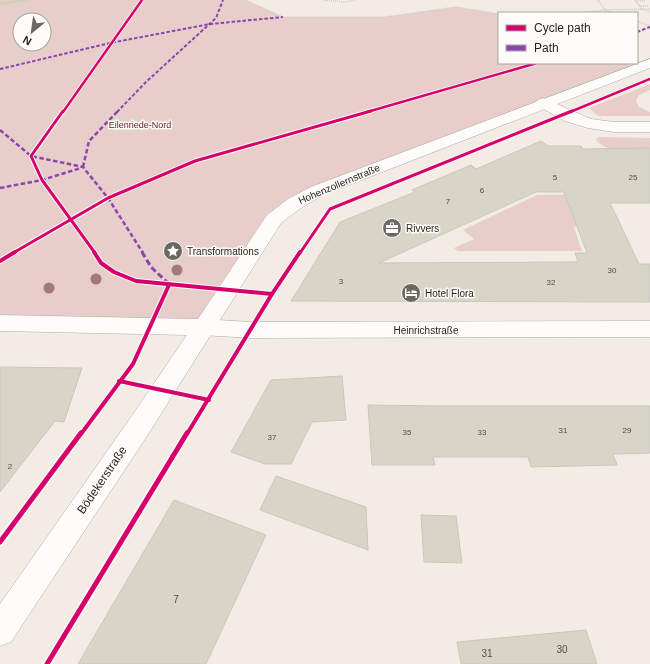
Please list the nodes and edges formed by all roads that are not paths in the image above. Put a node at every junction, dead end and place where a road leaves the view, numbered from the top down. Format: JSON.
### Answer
{"nodes":[{"id":1,"x":650,"y":63,"type":"edge"},
{"id":2,"x":543,"y":103,"type":"junction"},
{"id":3,"x":650,"y":127,"type":"edge"},
{"id":4,"x":0,"y":323,"type":"edge"},
{"id":5,"x":202,"y":327,"type":"junction"},
{"id":6,"x":650,"y":329,"type":"edge"},
{"id":7,"x":0,"y":631,"type":"edge"}],
"edges":[{"from":1,"to":2,"type":"street","name":"Hohenzollernstraße"},
{"from":2,"to":3,"type":"street"},
{"from":2,"to":5,"type":"street","name":"Hohenzollernstraße"},
{"from":4,"to":5,"type":"street"},
{"from":5,"to":6,"type":"street","name":"Heinrichstraße"},
{"from":5,"to":7,"type":"street","name":"Bödekerstraße"}]}
